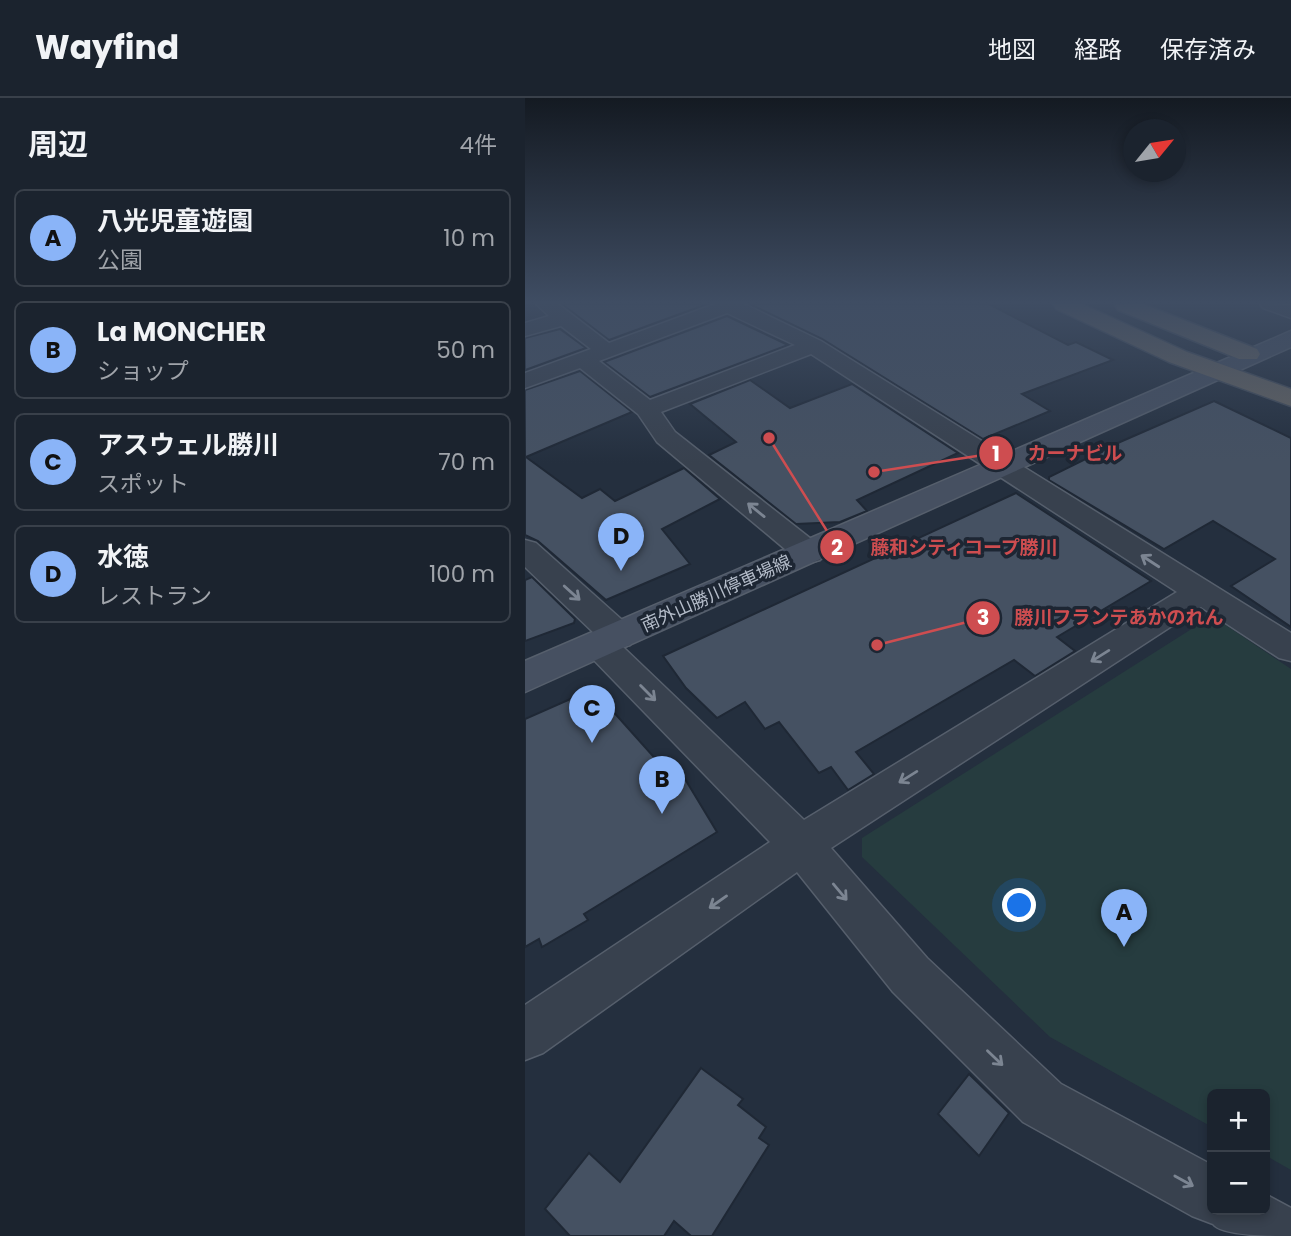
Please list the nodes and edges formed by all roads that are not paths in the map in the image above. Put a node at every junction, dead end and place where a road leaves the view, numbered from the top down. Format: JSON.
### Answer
{"nodes":[{"id":1,"x":588,"y":357,"type":"edge"},
{"id":2,"x":596,"y":357,"type":"edge"},
{"id":3,"x":784,"y":357,"type":"edge"},
{"id":4,"x":831,"y":357,"type":"edge"},
{"id":5,"x":1182,"y":357,"type":"edge"},
{"id":6,"x":1262,"y":357,"type":"edge"},
{"id":7,"x":1218,"y":372,"type":"junction"},
{"id":8,"x":525,"y":380,"type":"edge"},
{"id":9,"x":1291,"y":398,"type":"edge"},
{"id":10,"x":647,"y":409,"type":"junction"},
{"id":11,"x":1005,"y":467,"type":"junction"},
{"id":12,"x":525,"y":550,"type":"edge"},
{"id":13,"x":809,"y":553,"type":"junction"},
{"id":14,"x":1199,"y":593,"type":"junction"},
{"id":15,"x":609,"y":640,"type":"junction"},
{"id":16,"x":1291,"y":649,"type":"edge"},
{"id":17,"x":525,"y":677,"type":"edge"},
{"id":18,"x":801,"y":845,"type":"junction"},
{"id":19,"x":525,"y":1035,"type":"edge"},
{"id":20,"x":1207,"y":1193,"type":"edge"},
{"id":21,"x":1245,"y":1215,"type":"edge"},
{"id":22,"x":1284,"y":1236,"type":"edge"}],
"edges":[{"from":1,"to":8,"type":"street"},
{"from":2,"to":10,"type":"street"},
{"from":3,"to":10,"type":"street"},
{"from":4,"to":11,"type":"street"},
{"from":5,"to":7,"type":"highway"},
{"from":6,"to":7,"type":"main road","name":"南外山勝川停車場線"},
{"from":7,"to":9,"type":"highway"},
{"from":7,"to":11,"type":"main road","name":"南外山勝川停車場線"},
{"from":13,"to":10,"type":"street","one_way":true},
{"from":11,"to":13,"type":"main road","name":"南外山勝川停車場線"},
{"from":14,"to":11,"type":"street","one_way":true},
{"from":12,"to":15,"type":"street","one_way":true},
{"from":13,"to":15,"type":"main road","name":"南外山勝川停車場線"},
{"from":14,"to":16,"type":"street"},
{"from":14,"to":18,"type":"street","one_way":true},
{"from":15,"to":17,"type":"main road","name":"南外山勝川停車場線"},
{"from":15,"to":18,"type":"street","one_way":true},
{"from":18,"to":19,"type":"street","one_way":true},
{"from":18,"to":20,"type":"street","one_way":true},
{"from":21,"to":22,"type":"street"}]}
